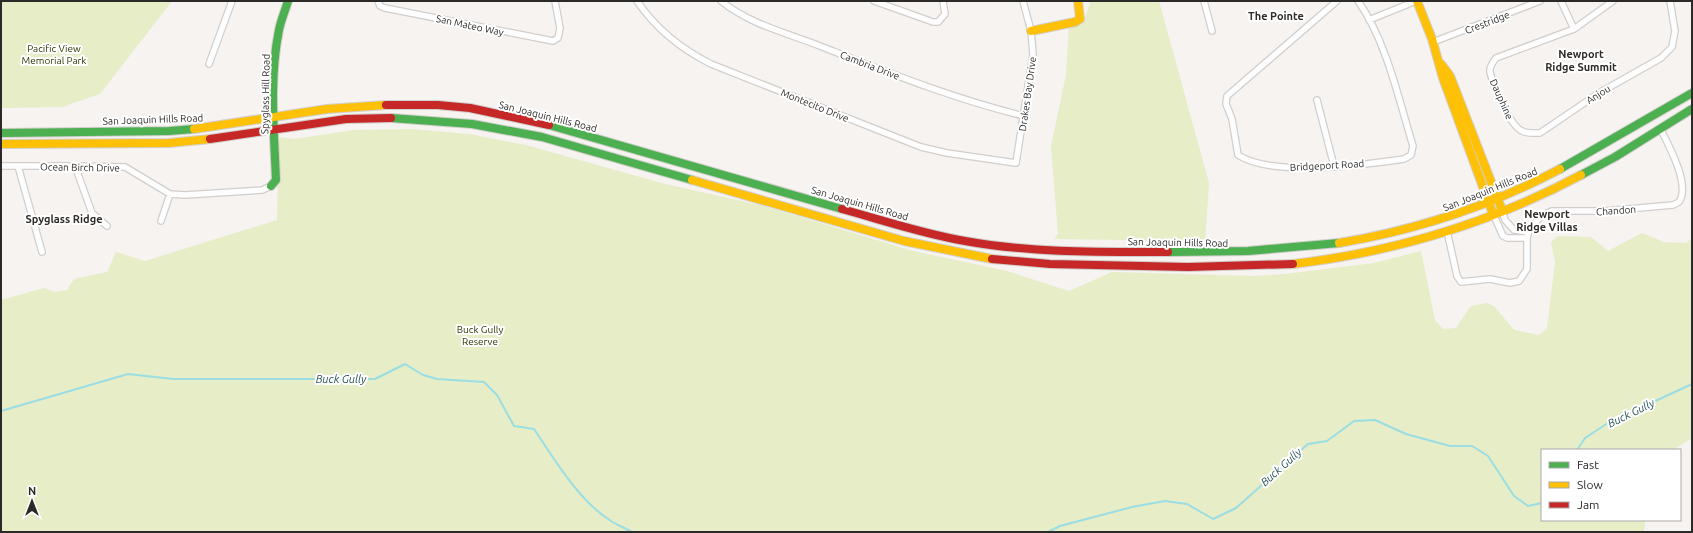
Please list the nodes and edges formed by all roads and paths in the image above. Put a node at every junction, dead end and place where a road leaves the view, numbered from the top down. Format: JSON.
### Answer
{"nodes":[{"id":1,"x":232,"y":1,"type":"edge"},
{"id":2,"x":288,"y":1,"type":"edge"},
{"id":3,"x":555,"y":1,"type":"edge"},
{"id":4,"x":637,"y":1,"type":"edge"},
{"id":5,"x":721,"y":1,"type":"edge"},
{"id":6,"x":876,"y":1,"type":"edge"},
{"id":7,"x":943,"y":1,"type":"edge"},
{"id":8,"x":1023,"y":1,"type":"edge"},
{"id":9,"x":1078,"y":1,"type":"edge"},
{"id":10,"x":1204,"y":1,"type":"edge"},
{"id":11,"x":1337,"y":1,"type":"edge"},
{"id":12,"x":1358,"y":1,"type":"edge"},
{"id":13,"x":1416,"y":1,"type":"edge"},
{"id":14,"x":1540,"y":1,"type":"edge"},
{"id":15,"x":1561,"y":1,"type":"edge"},
{"id":16,"x":1612,"y":1,"type":"edge"},
{"id":17,"x":1670,"y":1,"type":"edge"},
{"id":18,"x":379,"y":3,"type":"edge"},
{"id":19,"x":1369,"y":20,"type":"junction"},
{"id":20,"x":1574,"y":29,"type":"junction"},
{"id":21,"x":1031,"y":31,"type":"junction"},
{"id":22,"x":1212,"y":31,"type":"dead end"},
{"id":23,"x":1434,"y":42,"type":"junction"},
{"id":24,"x":1441,"y":63,"type":"junction"},
{"id":25,"x":209,"y":64,"type":"dead end"},
{"id":26,"x":1692,"y":93,"type":"edge"},
{"id":27,"x":1317,"y":100,"type":"dead end"},
{"id":28,"x":1692,"y":109,"type":"edge"},
{"id":29,"x":275,"y":116,"type":"junction"},
{"id":30,"x":1024,"y":116,"type":"junction"},
{"id":31,"x":1660,"y":128,"type":"junction"},
{"id":32,"x":274,"y":130,"type":"junction"},
{"id":33,"x":1522,"y":131,"type":"joint"},
{"id":34,"x":1,"y":132,"type":"edge"},
{"id":35,"x":1,"y":144,"type":"edge"},
{"id":36,"x":1016,"y":163,"type":"joint"},
{"id":37,"x":1,"y":166,"type":"edge"},
{"id":38,"x":18,"y":166,"type":"junction"},
{"id":39,"x":76,"y":166,"type":"junction"},
{"id":40,"x":1334,"y":166,"type":"junction"},
{"id":41,"x":271,"y":186,"type":"joint"},
{"id":42,"x":170,"y":194,"type":"junction"},
{"id":43,"x":1497,"y":198,"type":"junction"},
{"id":44,"x":1489,"y":202,"type":"junction"},
{"id":45,"x":1502,"y":210,"type":"junction"},
{"id":46,"x":1494,"y":214,"type":"junction"},
{"id":47,"x":161,"y":221,"type":"dead end"},
{"id":48,"x":107,"y":226,"type":"dead end"},
{"id":49,"x":1447,"y":231,"type":"junction"},
{"id":50,"x":1528,"y":236,"type":"junction"},
{"id":51,"x":42,"y":252,"type":"dead end"}],
"edges":[{"from":1,"to":25,"type":"street"},
{"from":2,"to":29,"type":"main road","name":"Spyglass Hill Road"},
{"from":3,"to":18,"type":"street","name":"San Mateo Way"},
{"from":4,"to":36,"type":"street","name":"Montecito Drive"},
{"from":5,"to":30,"type":"street","name":"Cambria Drive"},
{"from":6,"to":7,"type":"street"},
{"from":8,"to":21,"type":"street","name":"Drakes Bay Drive"},
{"from":9,"to":21,"type":"main road"},
{"from":10,"to":22,"type":"street"},
{"from":11,"to":40,"type":"street","name":"Bridgeport Road"},
{"from":12,"to":19,"type":"street","name":"Bridgeport Road"},
{"from":13,"to":19,"type":"street"},
{"from":13,"to":23,"type":"main road"},
{"from":14,"to":23,"type":"street","name":"Crestridge"},
{"from":15,"to":20,"type":"street"},
{"from":16,"to":20,"type":"street"},
{"from":17,"to":33,"type":"street","name":"Anjou"},
{"from":19,"to":40,"type":"street","name":"Bridgeport Road"},
{"from":20,"to":33,"type":"street","name":"Dauphine"},
{"from":21,"to":30,"type":"street","name":"Drakes Bay Drive"},
{"from":23,"to":24,"type":"main road"},
{"from":24,"to":43,"type":"main road"},
{"from":24,"to":44,"type":"main road"},
{"from":26,"to":43,"type":"main road","name":"San Joaquin Hills Road"},
{"from":27,"to":40,"type":"street"},
{"from":28,"to":31,"type":"main road"},
{"from":29,"to":32,"type":"main road","name":"Spyglass Hill Road"},
{"from":29,"to":34,"type":"main road","name":"San Joaquin Hills Road"},
{"from":29,"to":44,"type":"main road","name":"San Joaquin Hills Road"},
{"from":30,"to":36,"type":"street","name":"Drakes Bay Drive"},
{"from":31,"to":45,"type":"main road"},
{"from":31,"to":50,"type":"street","name":"Chandon"},
{"from":32,"to":35,"type":"main road"},
{"from":32,"to":41,"type":"main road","name":"Spyglass Hill Road"},
{"from":32,"to":49,"type":"main road"},
{"from":37,"to":38,"type":"street","name":"Ocean Birch Drive"},
{"from":38,"to":39,"type":"street","name":"Ocean Birch Drive"},
{"from":38,"to":51,"type":"street"},
{"from":39,"to":42,"type":"street","name":"Ocean Birch Drive"},
{"from":39,"to":48,"type":"street"},
{"from":41,"to":42,"type":"street","name":"Ocean Birch Drive"},
{"from":42,"to":47,"type":"street"},
{"from":43,"to":44,"type":"main road","name":"San Joaquin Hills Road"},
{"from":43,"to":45,"type":"main road"},
{"from":44,"to":46,"type":"main road"},
{"from":45,"to":46,"type":"main road"},
{"from":45,"to":50,"type":"street"},
{"from":46,"to":49,"type":"main road"},
{"from":46,"to":50,"type":"street"},
{"from":49,"to":50,"type":"street"}]}
